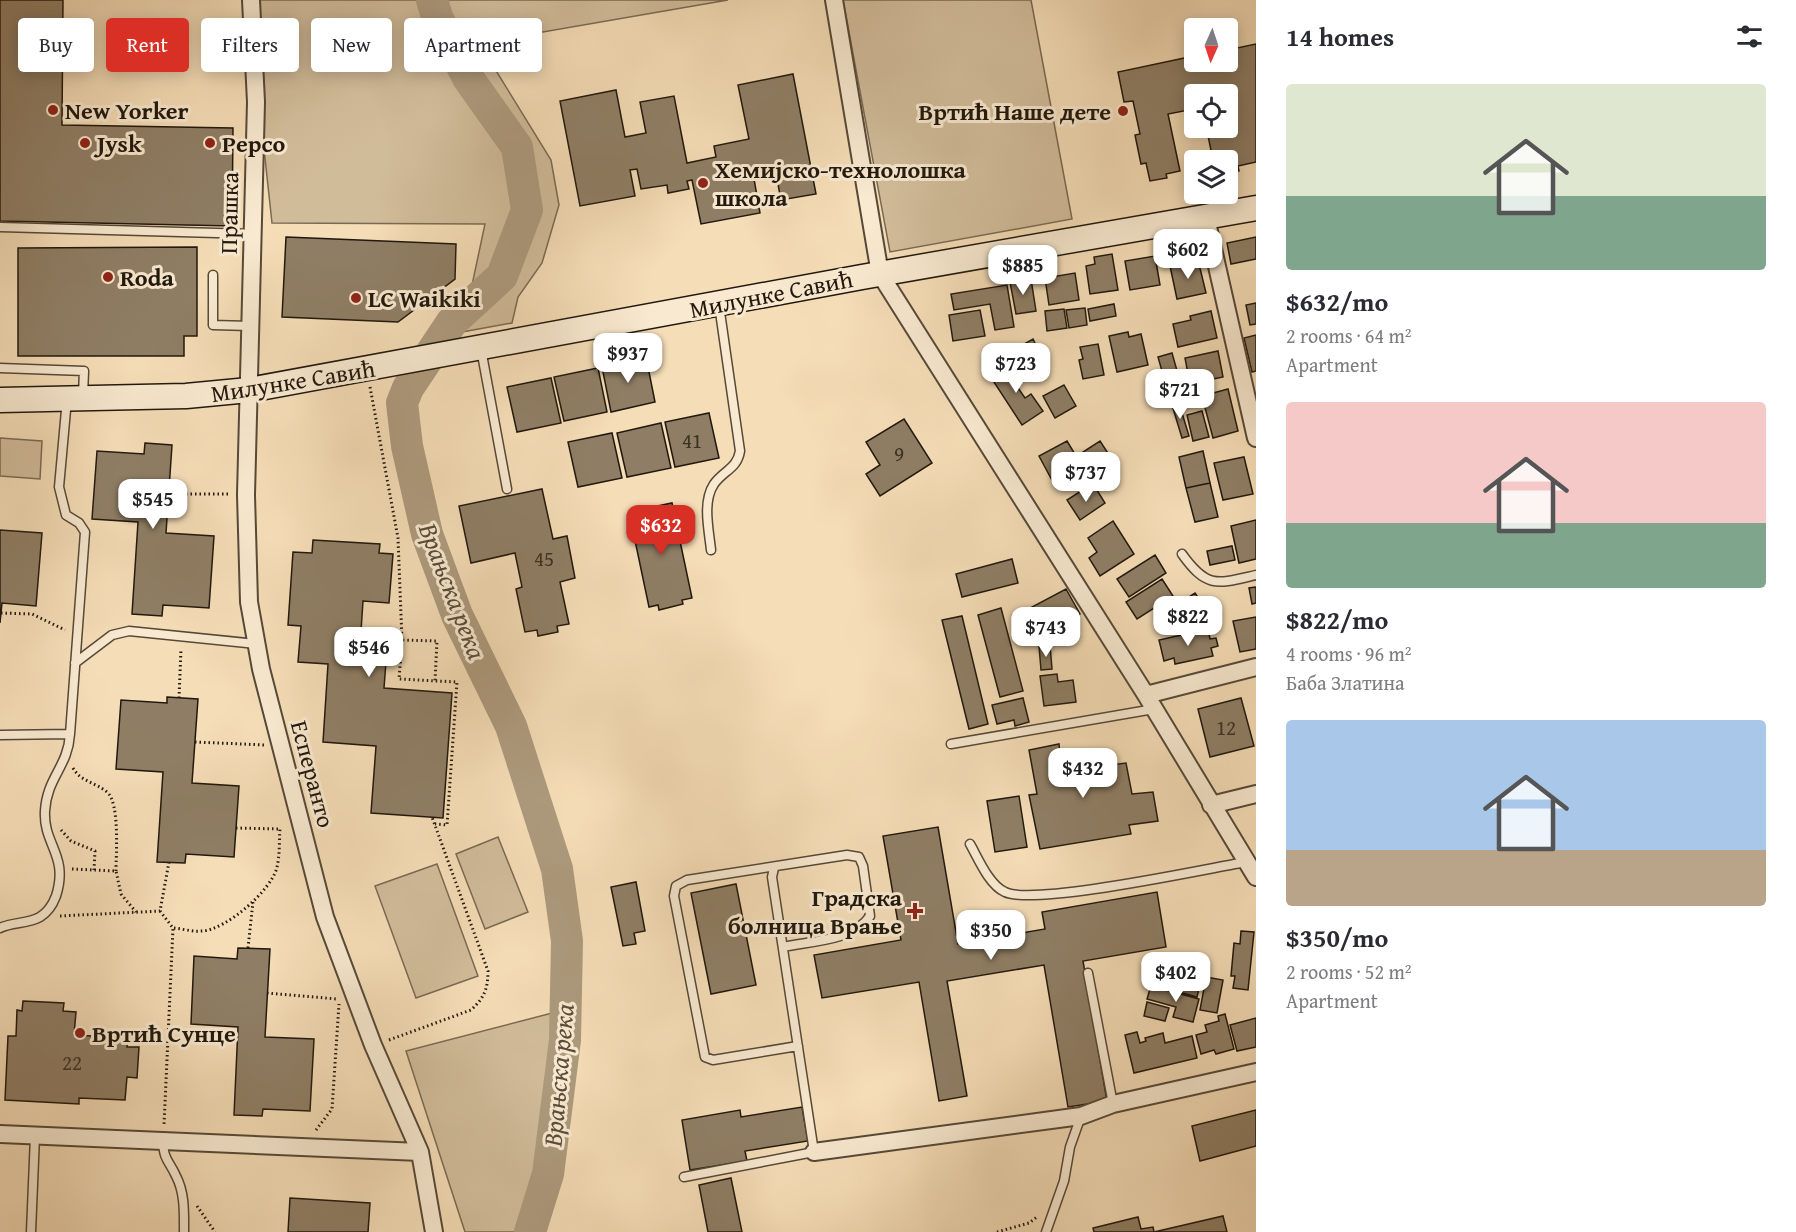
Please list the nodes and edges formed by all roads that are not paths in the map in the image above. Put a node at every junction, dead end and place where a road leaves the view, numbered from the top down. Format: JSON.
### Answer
{"nodes":[{"id":1,"x":252,"y":0,"type":"edge"},
{"id":2,"x":834,"y":0,"type":"edge"},
{"id":3,"x":1256,"y":208,"type":"edge"},
{"id":4,"x":1206,"y":218,"type":"junction"},
{"id":5,"x":0,"y":228,"type":"edge"},
{"id":6,"x":253,"y":234,"type":"junction"},
{"id":7,"x":880,"y":274,"type":"junction"},
{"id":8,"x":213,"y":275,"type":"dead end"},
{"id":9,"x":718,"y":304,"type":"junction"},
{"id":10,"x":250,"y":326,"type":"junction"},
{"id":11,"x":469,"y":351,"type":"junction"},
{"id":12,"x":0,"y":368,"type":"edge"},
{"id":13,"x":249,"y":390,"type":"junction"},
{"id":14,"x":75,"y":399,"type":"junction"},
{"id":15,"x":0,"y":400,"type":"edge"},
{"id":16,"x":1256,"y":438,"type":"edge"},
{"id":17,"x":507,"y":489,"type":"dead end"},
{"id":18,"x":711,"y":550,"type":"dead end"},
{"id":19,"x":1182,"y":554,"type":"dead end"},
{"id":20,"x":1256,"y":575,"type":"edge"},
{"id":21,"x":257,"y":644,"type":"junction"},
{"id":22,"x":75,"y":663,"type":"junction"},
{"id":23,"x":1256,"y":667,"type":"edge"},
{"id":24,"x":1150,"y":702,"type":"junction"},
{"id":25,"x":70,"y":734,"type":"junction"},
{"id":26,"x":0,"y":735,"type":"edge"},
{"id":27,"x":951,"y":744,"type":"dead end"},
{"id":28,"x":1256,"y":794,"type":"edge"},
{"id":29,"x":1211,"y":805,"type":"junction"},
{"id":30,"x":970,"y":844,"type":"dead end"},
{"id":31,"x":1247,"y":861,"type":"junction"},
{"id":32,"x":774,"y":868,"type":"junction"},
{"id":33,"x":1256,"y":877,"type":"edge"},
{"id":34,"x":0,"y":928,"type":"edge"},
{"id":35,"x":783,"y":947,"type":"junction"},
{"id":36,"x":1088,"y":973,"type":"dead end"},
{"id":37,"x":798,"y":1046,"type":"junction"},
{"id":38,"x":1256,"y":1072,"type":"edge"},
{"id":39,"x":1113,"y":1104,"type":"junction"},
{"id":40,"x":1081,"y":1116,"type":"junction"},
{"id":41,"x":0,"y":1134,"type":"edge"},
{"id":42,"x":35,"y":1136,"type":"junction"},
{"id":43,"x":163,"y":1142,"type":"junction"},
{"id":44,"x":420,"y":1152,"type":"junction"},
{"id":45,"x":814,"y":1152,"type":"junction"},
{"id":46,"x":684,"y":1177,"type":"dead end"},
{"id":47,"x":31,"y":1232,"type":"edge"},
{"id":48,"x":184,"y":1232,"type":"edge"},
{"id":49,"x":434,"y":1232,"type":"edge"},
{"id":50,"x":1046,"y":1232,"type":"edge"}],
"edges":[{"from":1,"to":6,"type":"street","name":"Прашка"},
{"from":2,"to":7,"type":"street"},
{"from":3,"to":4,"type":"street","name":"Милунке Савић"},
{"from":4,"to":7,"type":"street","name":"Милунке Савић"},
{"from":4,"to":16,"type":"street"},
{"from":5,"to":6,"type":"lane"},
{"from":6,"to":10,"type":"street","name":"Прашка"},
{"from":7,"to":9,"type":"street","name":"Милунке Савић"},
{"from":7,"to":24,"type":"street"},
{"from":8,"to":10,"type":"lane"},
{"from":9,"to":11,"type":"street","name":"Милунке Савић"},
{"from":9,"to":18,"type":"lane"},
{"from":10,"to":13,"type":"street","name":"Прашка"},
{"from":11,"to":13,"type":"street","name":"Милунке Савић"},
{"from":11,"to":17,"type":"lane"},
{"from":12,"to":14,"type":"lane"},
{"from":13,"to":14,"type":"street","name":"Милунке Савић"},
{"from":13,"to":21,"type":"street","name":"Есперанто"},
{"from":14,"to":15,"type":"street","name":"Милунке Савић"},
{"from":14,"to":22,"type":"lane"},
{"from":19,"to":20,"type":"lane"},
{"from":21,"to":22,"type":"lane"},
{"from":21,"to":44,"type":"street","name":"Есперанто"},
{"from":22,"to":25,"type":"lane"},
{"from":23,"to":24,"type":"street"},
{"from":24,"to":27,"type":"lane"},
{"from":24,"to":29,"type":"street"},
{"from":25,"to":26,"type":"lane"},
{"from":25,"to":34,"type":"lane"},
{"from":28,"to":29,"type":"street"},
{"from":29,"to":31,"type":"street"},
{"from":30,"to":31,"type":"lane"},
{"from":31,"to":33,"type":"street"},
{"from":32,"to":35,"type":"lane"},
{"from":32,"to":35,"type":"lane"},
{"from":32,"to":37,"type":"lane"},
{"from":35,"to":37,"type":"lane"},
{"from":36,"to":39,"type":"lane"},
{"from":37,"to":45,"type":"lane"},
{"from":38,"to":39,"type":"street"},
{"from":39,"to":40,"type":"street"},
{"from":40,"to":45,"type":"street"},
{"from":40,"to":50,"type":"lane"},
{"from":41,"to":42,"type":"street"},
{"from":42,"to":43,"type":"street"},
{"from":42,"to":47,"type":"lane"},
{"from":43,"to":44,"type":"street"},
{"from":43,"to":48,"type":"lane"},
{"from":44,"to":49,"type":"street","name":"Есперанто"},
{"from":45,"to":46,"type":"lane"}]}
